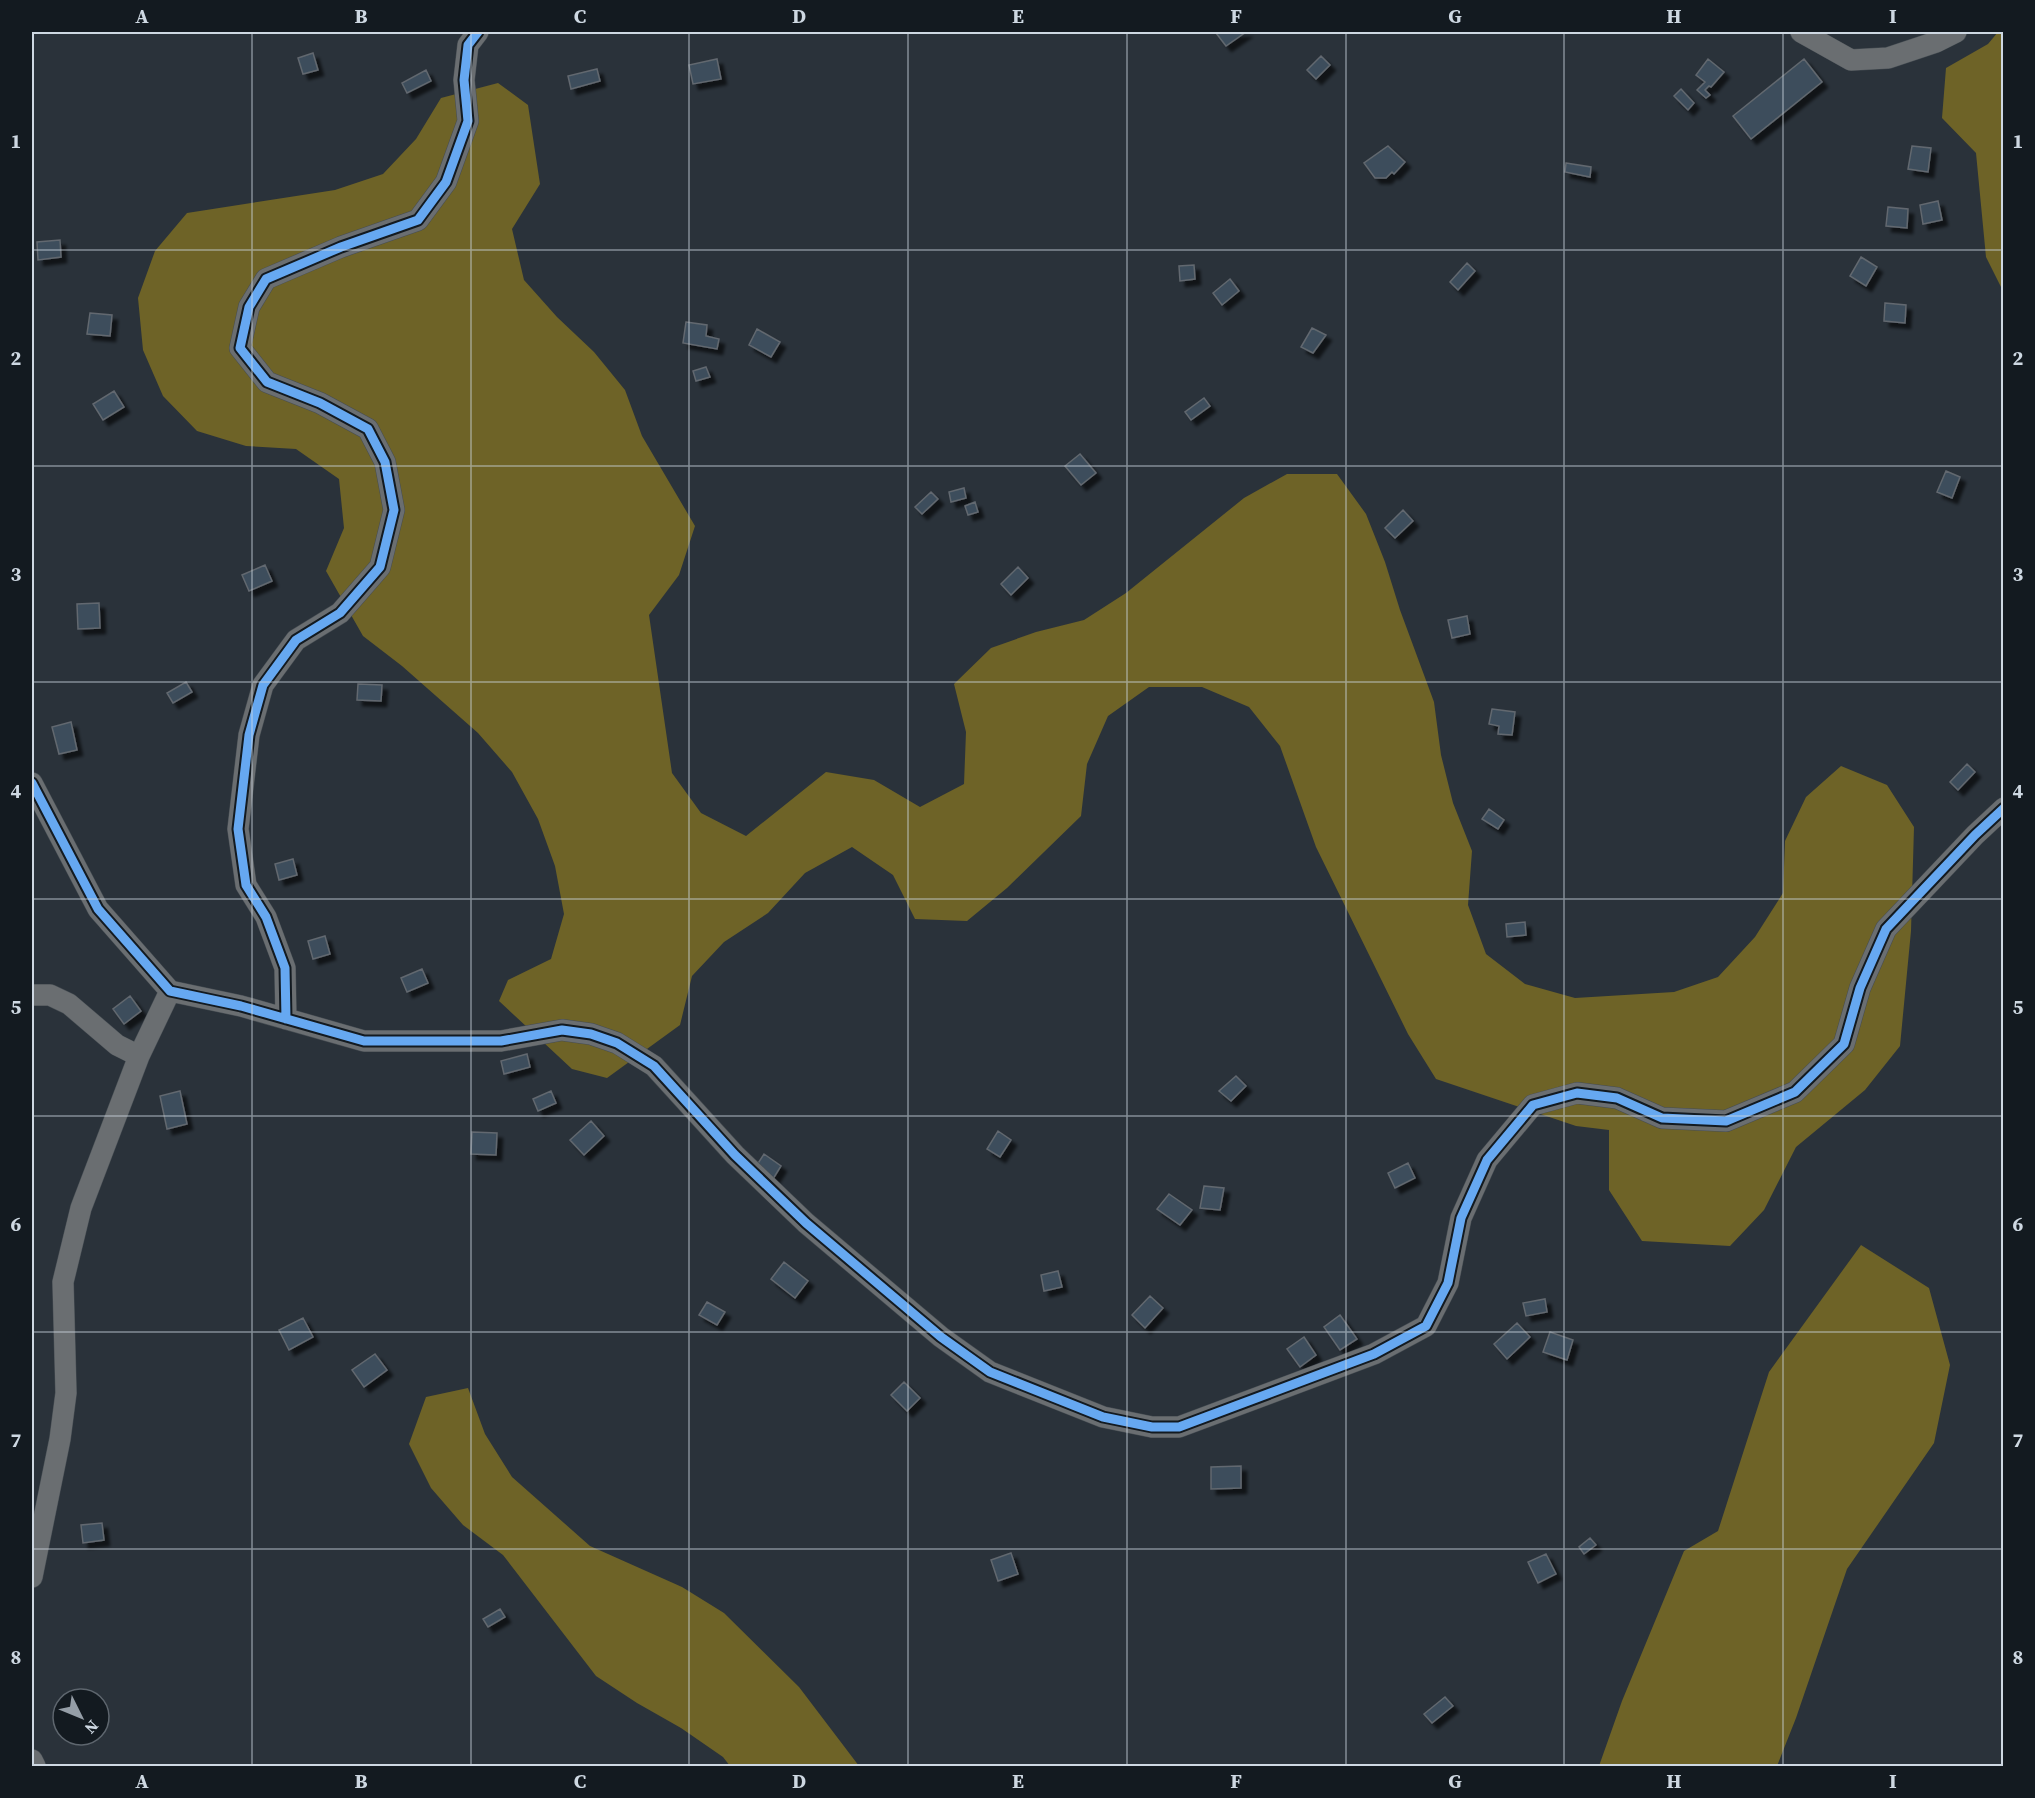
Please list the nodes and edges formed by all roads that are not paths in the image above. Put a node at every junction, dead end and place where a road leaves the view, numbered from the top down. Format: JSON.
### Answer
{"nodes":[{"id":1,"x":478,"y":32,"type":"edge"},
{"id":2,"x":1801,"y":32,"type":"edge"},
{"id":3,"x":1956,"y":32,"type":"edge"},
{"id":4,"x":32,"y":783,"type":"edge"},
{"id":5,"x":2004,"y":808,"type":"edge"},
{"id":6,"x":170,"y":991,"type":"junction"},
{"id":7,"x":32,"y":995,"type":"edge"},
{"id":8,"x":286,"y":1019,"type":"junction"},
{"id":9,"x":139,"y":1056,"type":"junction"},
{"id":10,"x":32,"y":1577,"type":"edge"},
{"id":11,"x":32,"y":1760,"type":"edge"},
{"id":12,"x":35,"y":1767,"type":"edge"}],
"edges":[{"from":1,"to":8,"type":"street"},
{"from":2,"to":3,"type":"street"},
{"from":4,"to":6,"type":"street"},
{"from":5,"to":8,"type":"street"},
{"from":6,"to":8,"type":"street"},
{"from":6,"to":9,"type":"street"},
{"from":7,"to":9,"type":"street"},
{"from":9,"to":10,"type":"street"},
{"from":11,"to":12,"type":"street"}]}
